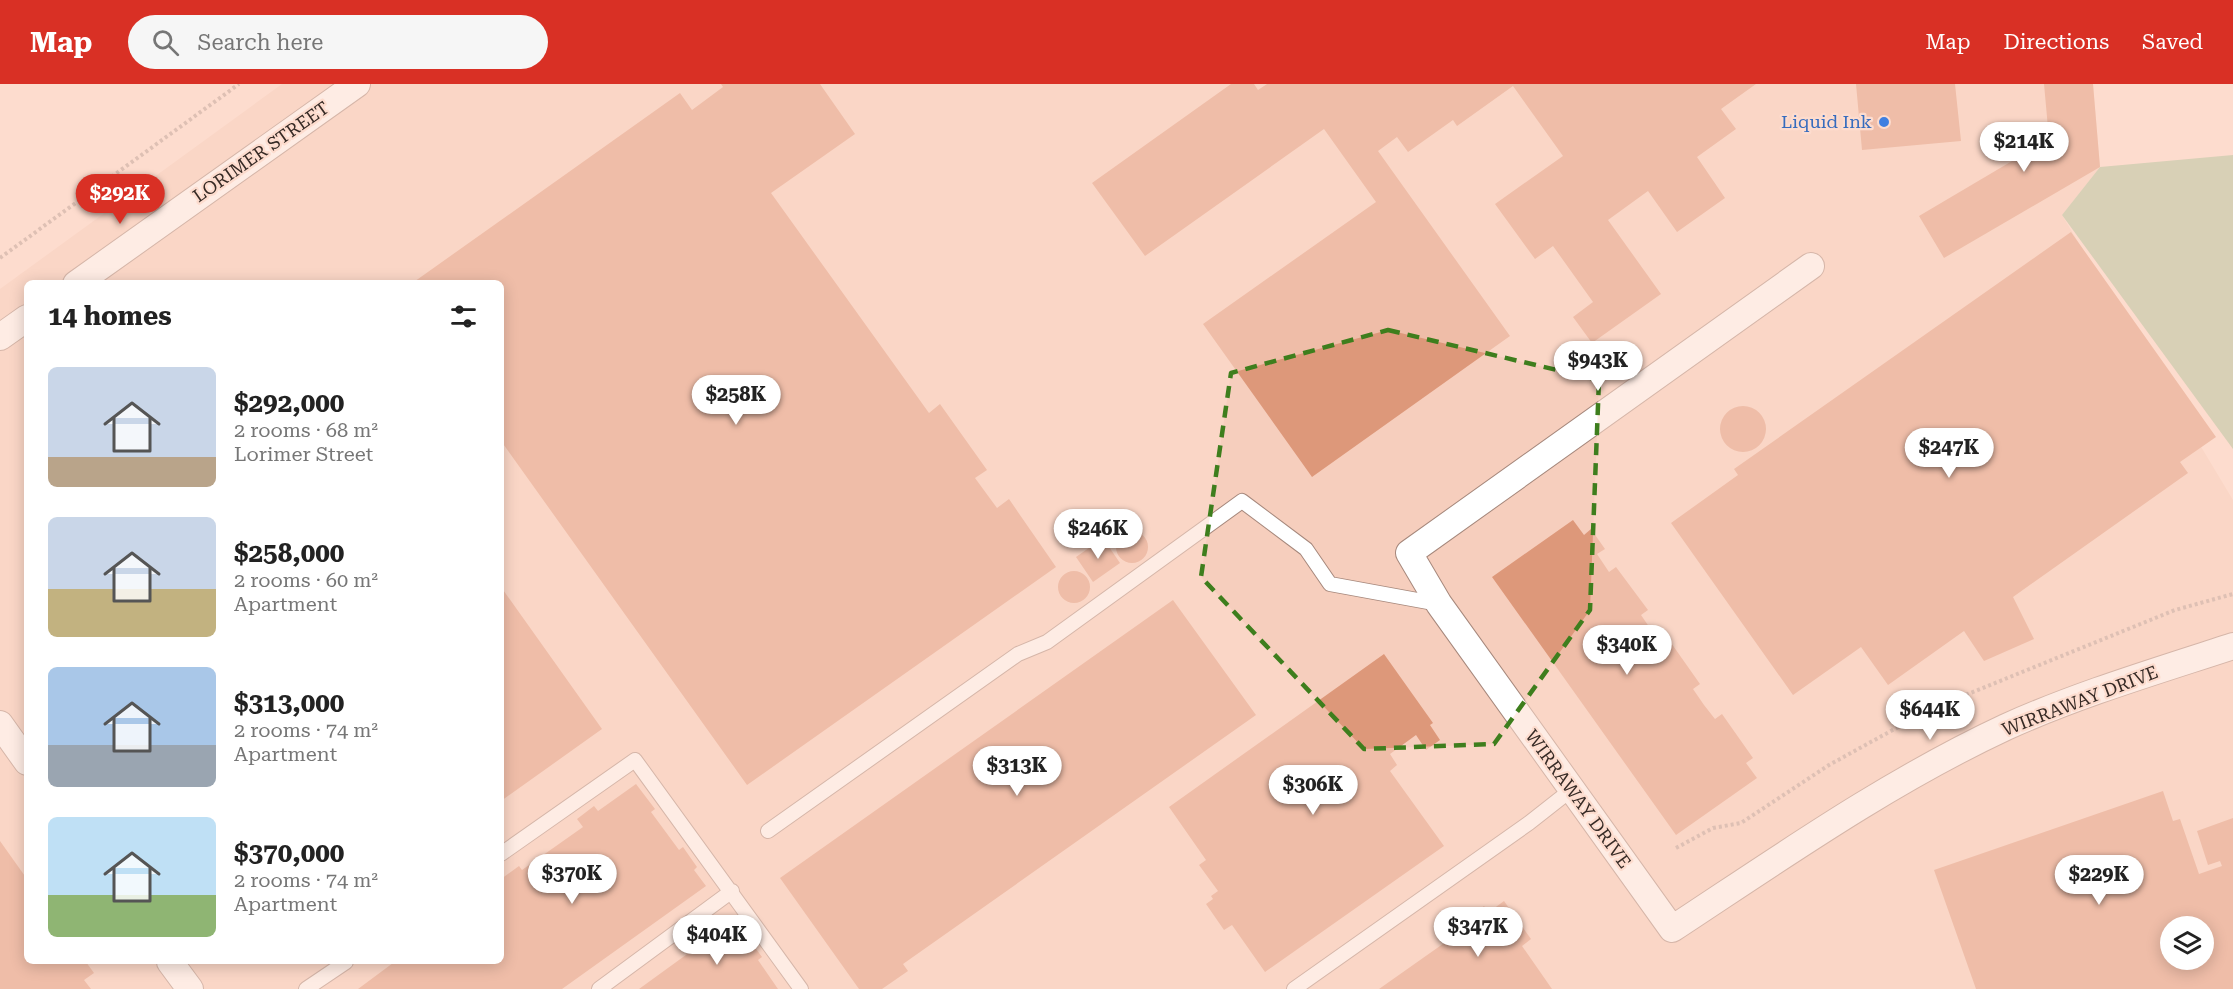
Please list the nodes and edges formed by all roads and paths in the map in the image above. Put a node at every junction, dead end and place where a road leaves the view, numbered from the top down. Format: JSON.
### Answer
{"nodes":[{"id":1,"x":239,"y":84,"type":"edge"},
{"id":2,"x":357,"y":84,"type":"edge"},
{"id":3,"x":0,"y":258,"type":"edge"},
{"id":4,"x":1811,"y":266,"type":"dead end"},
{"id":5,"x":82,"y":280,"type":"edge"},
{"id":6,"x":24,"y":320,"type":"edge"},
{"id":7,"x":0,"y":338,"type":"edge"},
{"id":8,"x":2233,"y":594,"type":"edge"},
{"id":9,"x":1439,"y":604,"type":"junction"},
{"id":10,"x":2233,"y":646,"type":"edge"},
{"id":11,"x":0,"y":724,"type":"edge"},
{"id":12,"x":24,"y":758,"type":"edge"},
{"id":13,"x":1571,"y":790,"type":"junction"},
{"id":14,"x":768,"y":831,"type":"dead end"},
{"id":15,"x":1676,"y":848,"type":"dead end"},
{"id":16,"x":504,"y":852,"type":"edge"},
{"id":17,"x":732,"y":891,"type":"junction"},
{"id":18,"x":171,"y":964,"type":"edge"},
{"id":19,"x":343,"y":964,"type":"edge"},
{"id":20,"x":190,"y":989,"type":"edge"},
{"id":21,"x":306,"y":989,"type":"edge"},
{"id":22,"x":599,"y":989,"type":"edge"},
{"id":23,"x":801,"y":989,"type":"edge"},
{"id":24,"x":1294,"y":989,"type":"edge"}],
"edges":[{"from":1,"to":3,"type":"path"},
{"from":2,"to":5,"type":"street","name":"LORIMER STREET"},
{"from":4,"to":9,"type":"street","name":"WIRRAWAY DRIVE"},
{"from":6,"to":7,"type":"street"},
{"from":8,"to":15,"type":"path"},
{"from":9,"to":13,"type":"street","name":"WIRRAWAY DRIVE"},
{"from":9,"to":14,"type":"lane"},
{"from":10,"to":13,"type":"street","name":"WIRRAWAY DRIVE"},
{"from":11,"to":12,"type":"street"},
{"from":13,"to":24,"type":"lane"},
{"from":16,"to":17,"type":"lane"},
{"from":17,"to":22,"type":"lane"},
{"from":17,"to":23,"type":"lane"},
{"from":18,"to":20,"type":"street"},
{"from":19,"to":21,"type":"lane"}]}
